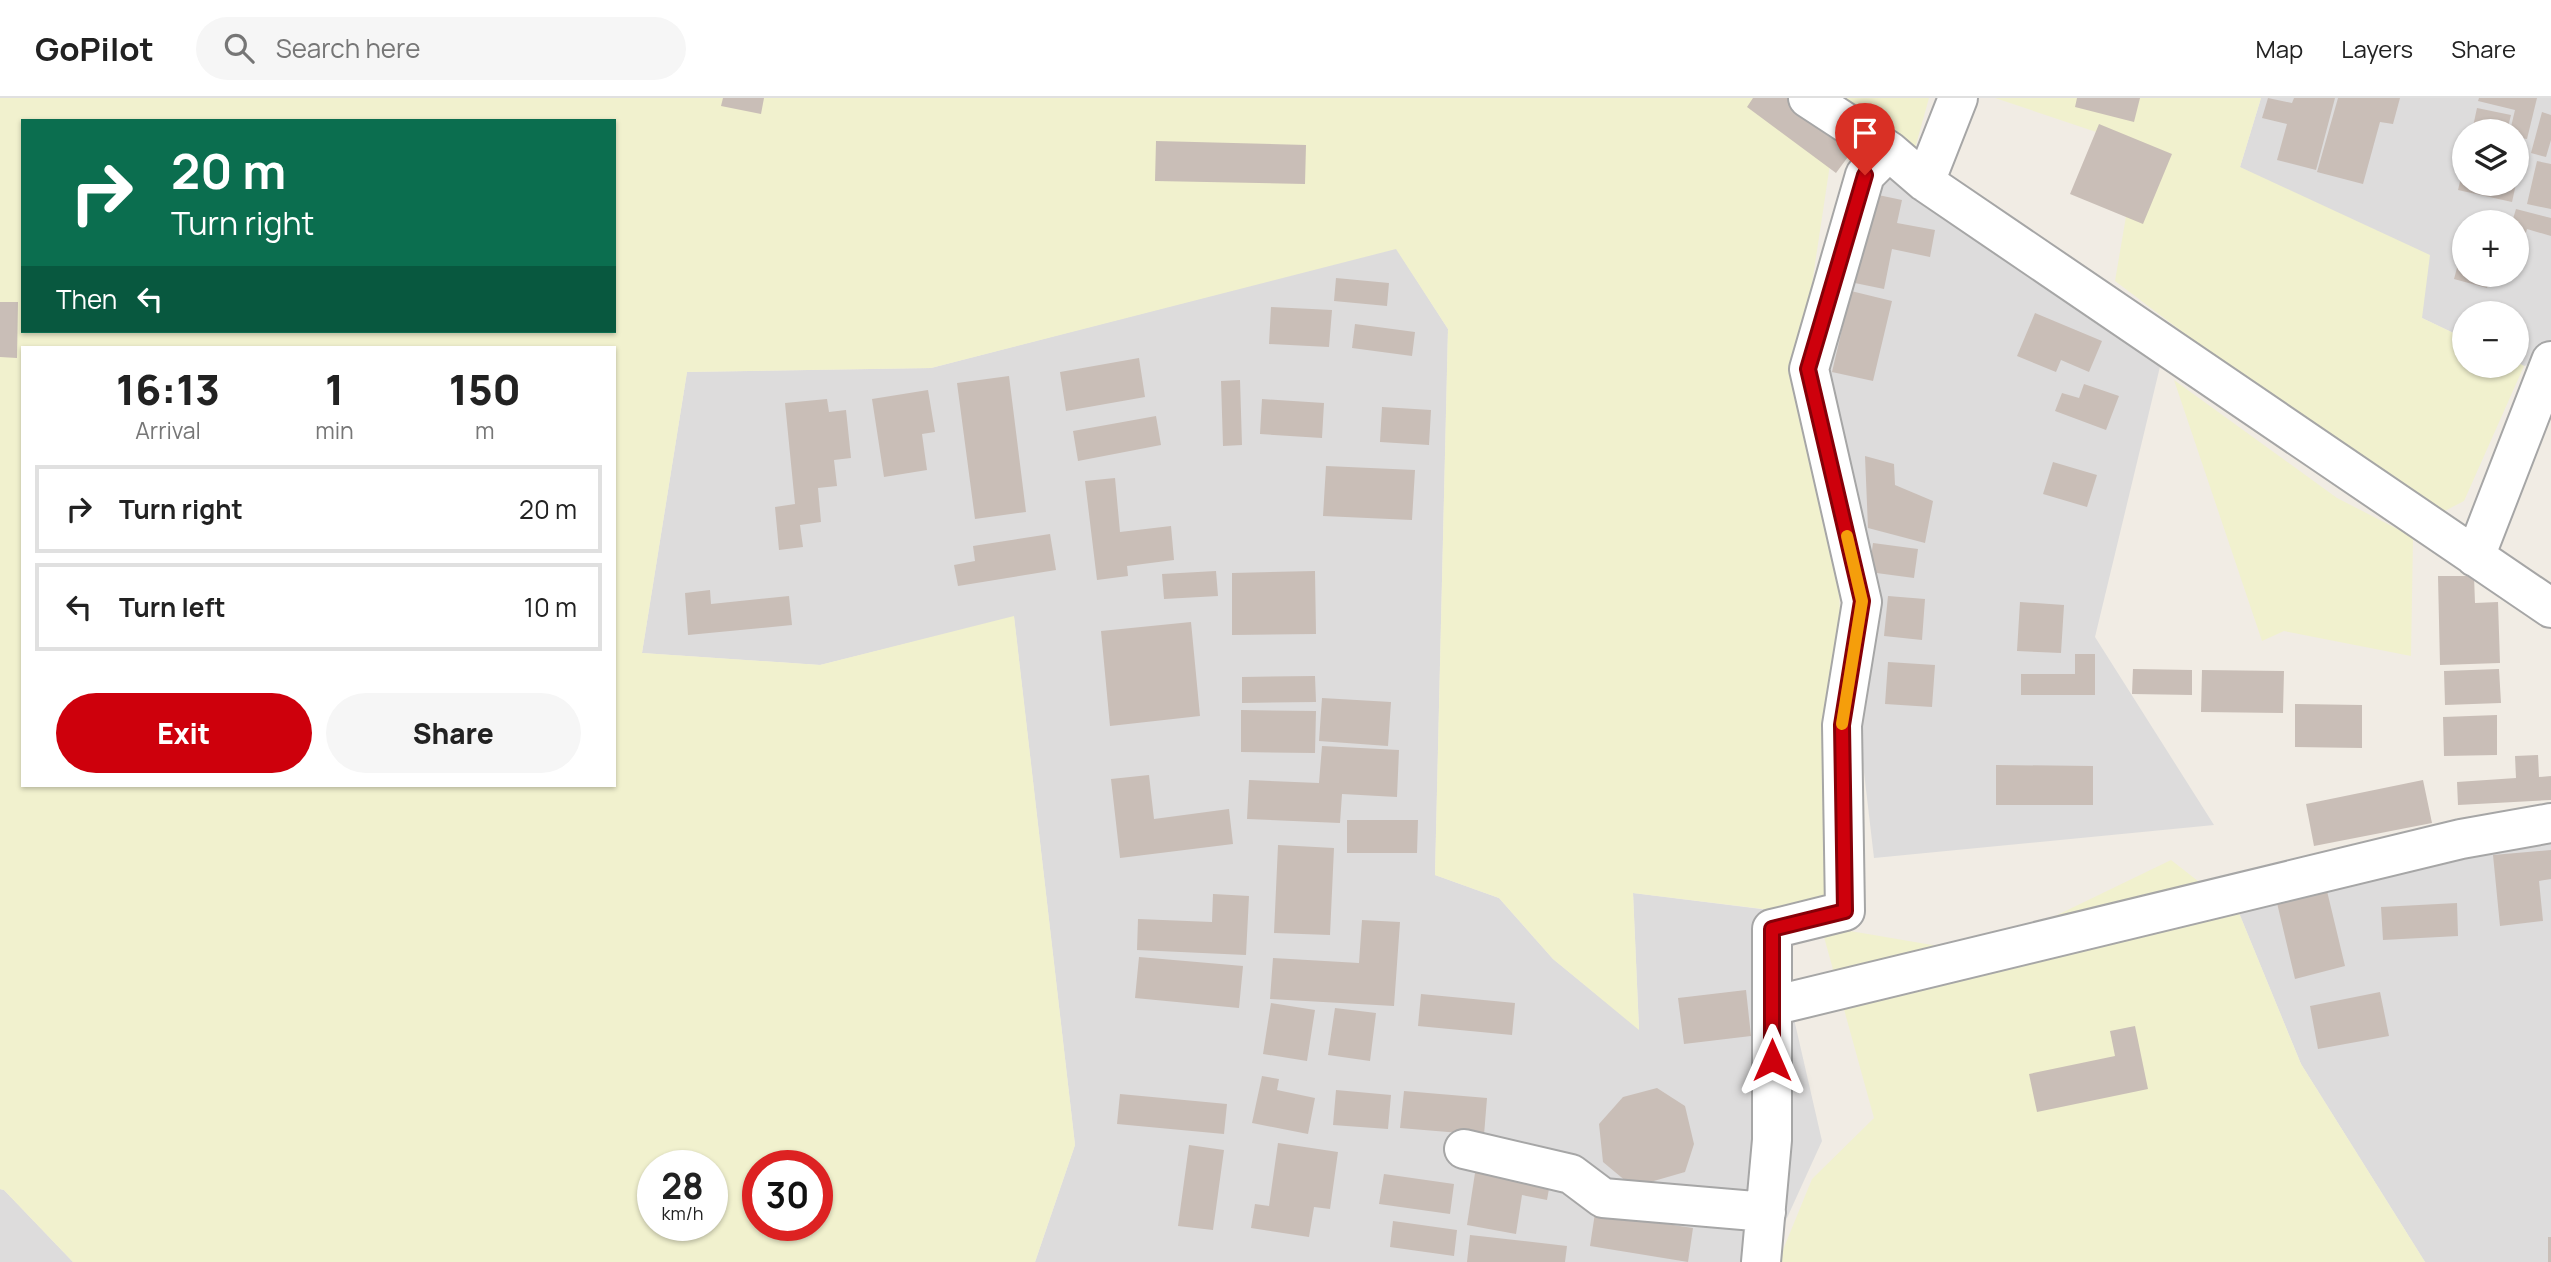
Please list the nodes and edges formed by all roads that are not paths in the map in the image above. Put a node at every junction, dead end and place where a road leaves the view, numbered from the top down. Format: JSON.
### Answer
{"nodes":[{"id":1,"x":1808,"y":98,"type":"edge"},
{"id":2,"x":1958,"y":98,"type":"edge"},
{"id":3,"x":1889,"y":150,"type":"junction"},
{"id":4,"x":1925,"y":182,"type":"junction"},
{"id":5,"x":2551,"y":361,"type":"edge"},
{"id":6,"x":2475,"y":557,"type":"junction"},
{"id":7,"x":2551,"y":608,"type":"edge"},
{"id":8,"x":2551,"y":823,"type":"edge"},
{"id":9,"x":1772,"y":1006,"type":"junction"},
{"id":10,"x":1464,"y":1149,"type":"dead end"},
{"id":11,"x":1766,"y":1212,"type":"junction"},
{"id":12,"x":1761,"y":1262,"type":"edge"}],
"edges":[{"from":1,"to":3,"type":"street"},
{"from":2,"to":4,"type":"street"},
{"from":3,"to":4,"type":"street"},
{"from":3,"to":9,"type":"street"},
{"from":4,"to":6,"type":"street"},
{"from":5,"to":6,"type":"street"},
{"from":6,"to":7,"type":"street"},
{"from":8,"to":9,"type":"street"},
{"from":9,"to":11,"type":"street"},
{"from":10,"to":11,"type":"street"},
{"from":11,"to":12,"type":"street"}]}
